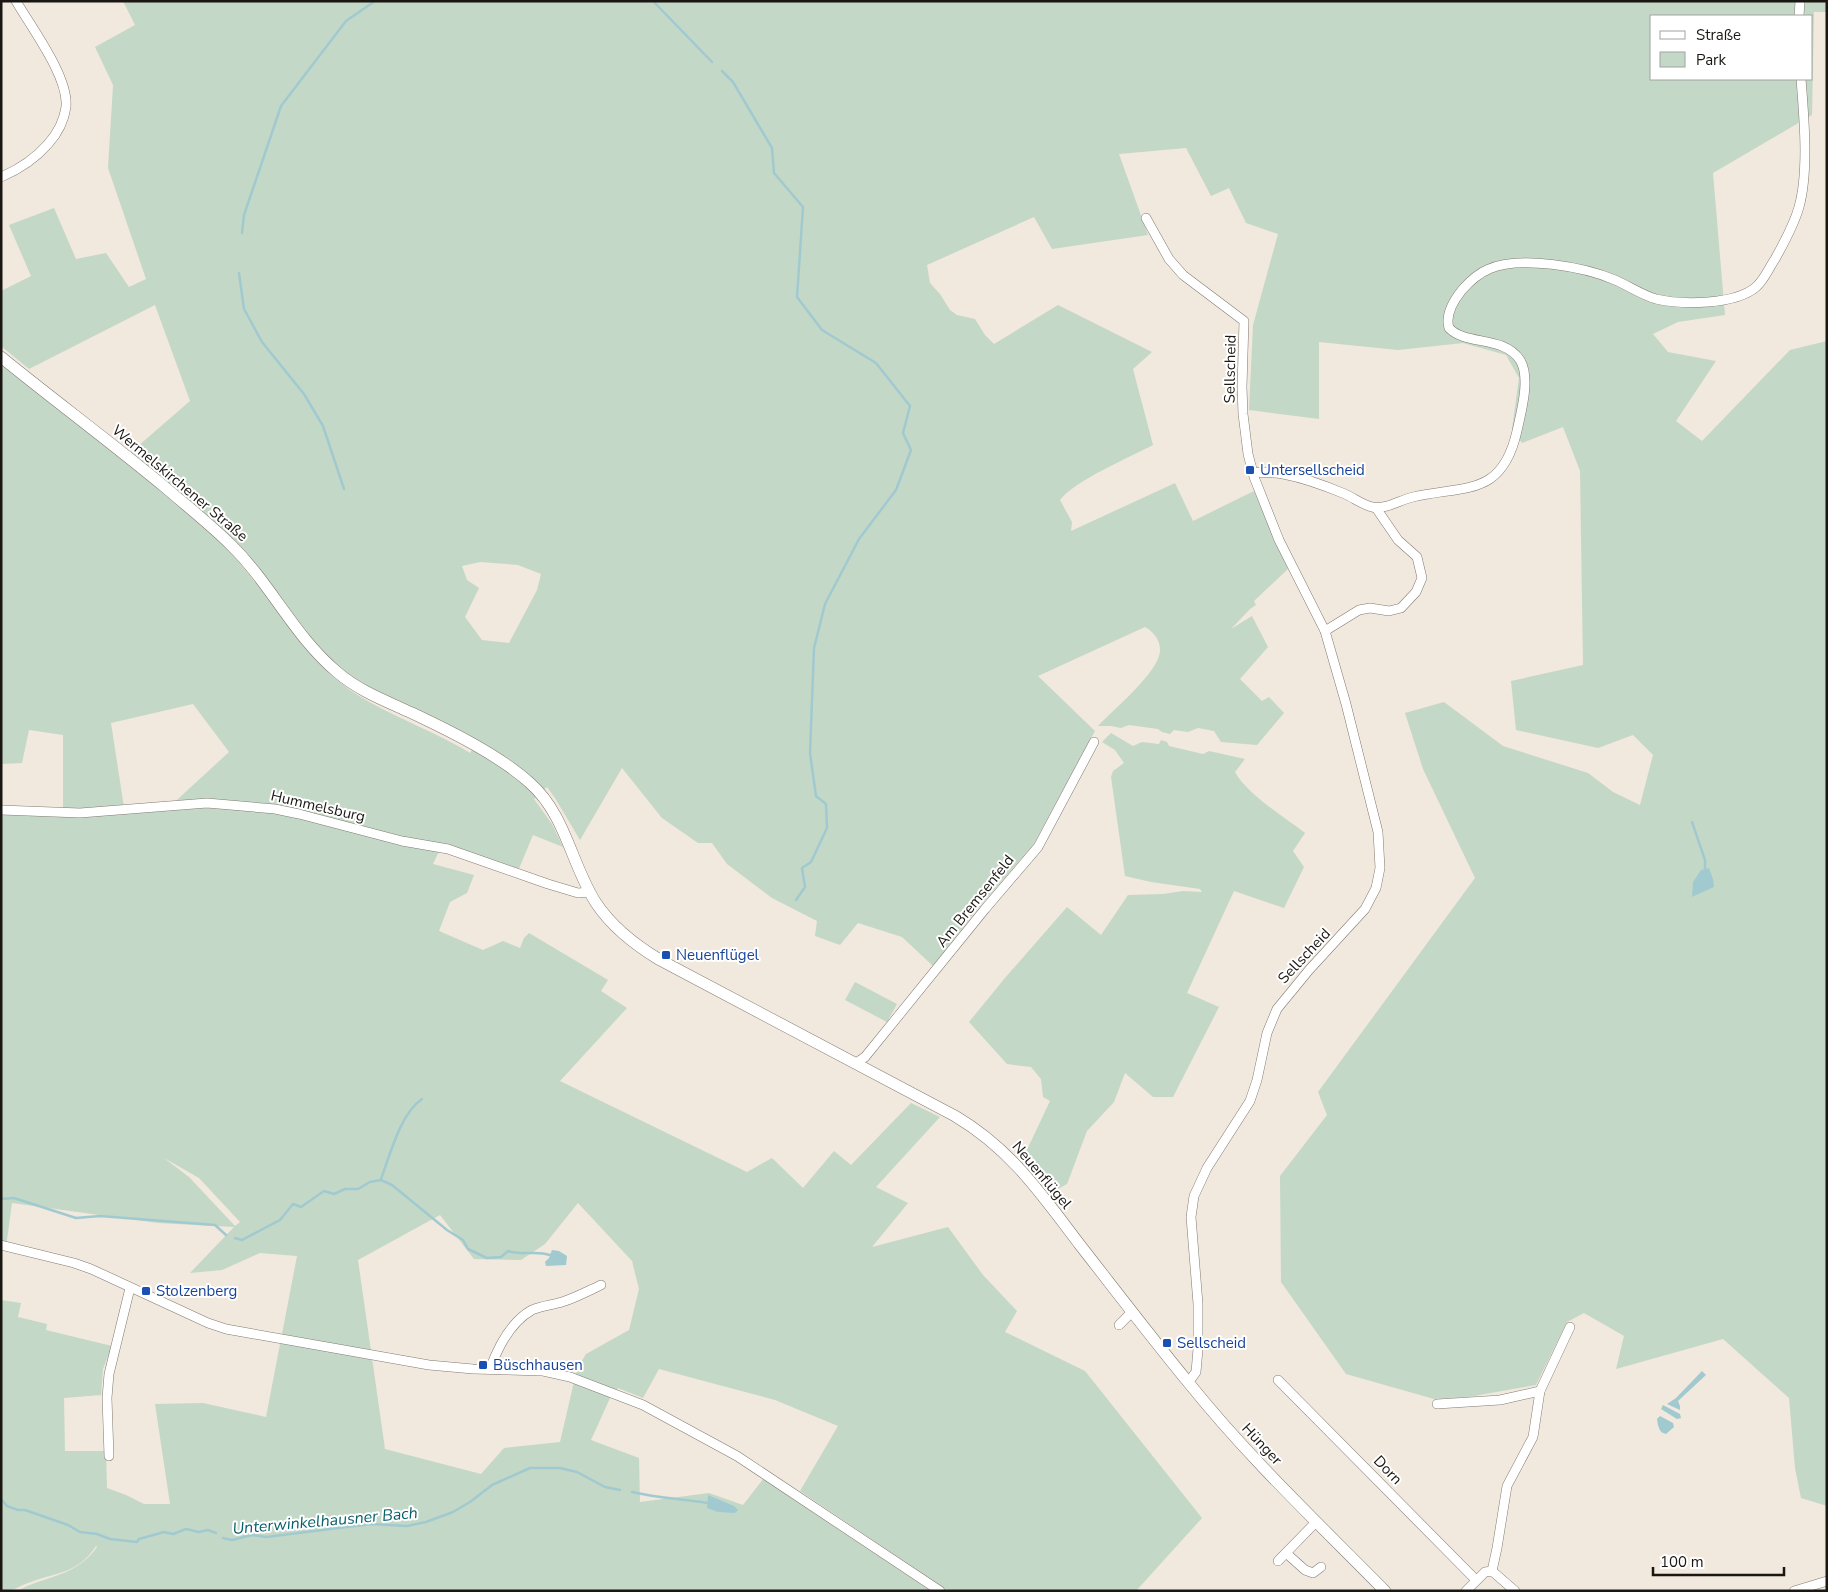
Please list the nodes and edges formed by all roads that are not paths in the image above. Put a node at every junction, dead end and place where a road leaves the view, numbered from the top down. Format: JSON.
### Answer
{"nodes":[{"id":1,"x":16,"y":1,"type":"edge"},
{"id":2,"x":1800,"y":1,"type":"edge"},
{"id":3,"x":1799,"y":15,"type":"edge"},
{"id":4,"x":1801,"y":80,"type":"edge"},
{"id":5,"x":1,"y":177,"type":"edge"},
{"id":6,"x":1146,"y":218,"type":"dead end"},
{"id":7,"x":1,"y":356,"type":"edge"},
{"id":8,"x":1253,"y":472,"type":"junction"},
{"id":9,"x":1376,"y":508,"type":"junction"},
{"id":10,"x":1325,"y":631,"type":"junction"},
{"id":11,"x":1094,"y":742,"type":"dead end"},
{"id":12,"x":1,"y":810,"type":"edge"},
{"id":13,"x":572,"y":850,"type":"joint"},
{"id":14,"x":590,"y":892,"type":"junction"},
{"id":15,"x":856,"y":1063,"type":"junction"},
{"id":16,"x":1,"y":1246,"type":"edge"},
{"id":17,"x":601,"y":1285,"type":"dead end"},
{"id":18,"x":130,"y":1288,"type":"junction"},
{"id":19,"x":1132,"y":1312,"type":"junction"},
{"id":20,"x":1119,"y":1325,"type":"dead end"},
{"id":21,"x":1570,"y":1327,"type":"dead end"},
{"id":22,"x":490,"y":1369,"type":"junction"},
{"id":23,"x":1278,"y":1380,"type":"dead end"},
{"id":24,"x":1188,"y":1383,"type":"junction"},
{"id":25,"x":1540,"y":1391,"type":"junction"},
{"id":26,"x":1437,"y":1404,"type":"dead end"},
{"id":27,"x":109,"y":1456,"type":"dead end"},
{"id":28,"x":1316,"y":1522,"type":"junction"},
{"id":29,"x":1286,"y":1553,"type":"junction"},
{"id":30,"x":1278,"y":1561,"type":"dead end"},
{"id":31,"x":1321,"y":1566,"type":"dead end"},
{"id":32,"x":1492,"y":1571,"type":"junction"},
{"id":33,"x":1476,"y":1580,"type":"junction"},
{"id":34,"x":1827,"y":1581,"type":"edge"},
{"id":35,"x":1380,"y":1589,"type":"edge"},
{"id":36,"x":940,"y":1591,"type":"edge"},
{"id":37,"x":1466,"y":1591,"type":"edge"},
{"id":38,"x":1515,"y":1591,"type":"edge"},
{"id":39,"x":1794,"y":1591,"type":"edge"}],
"edges":[{"from":1,"to":5,"type":"street"},
{"from":2,"to":3,"type":"street"},
{"from":4,"to":9,"type":"street"},
{"from":6,"to":8,"type":"street","name":"Sellscheid"},
{"from":7,"to":13,"type":"main road","name":"Wermelskirchener Straße"},
{"from":8,"to":9,"type":"street"},
{"from":8,"to":10,"type":"street","name":"Sellscheid"},
{"from":9,"to":10,"type":"street"},
{"from":10,"to":24,"type":"street","name":"Sellscheid"},
{"from":11,"to":15,"type":"street","name":"Am Bremsenfeld"},
{"from":12,"to":14,"type":"street","name":"Hummelsburg"},
{"from":13,"to":14,"type":"main road","name":"Neuenflügel"},
{"from":14,"to":15,"type":"main road","name":"Neuenflügel"},
{"from":15,"to":19,"type":"main road","name":"Neuenflügel"},
{"from":16,"to":18,"type":"street"},
{"from":17,"to":22,"type":"street"},
{"from":18,"to":22,"type":"street"},
{"from":18,"to":27,"type":"street"},
{"from":19,"to":20,"type":"street"},
{"from":19,"to":24,"type":"main road","name":"Neuenflügel"},
{"from":21,"to":25,"type":"street"},
{"from":22,"to":36,"type":"street"},
{"from":23,"to":33,"type":"street","name":"Dorn"},
{"from":24,"to":28,"type":"main road","name":"Hünger"},
{"from":25,"to":26,"type":"street"},
{"from":25,"to":32,"type":"street"},
{"from":28,"to":29,"type":"street"},
{"from":28,"to":35,"type":"main road","name":"Hünger"},
{"from":29,"to":30,"type":"street"},
{"from":29,"to":31,"type":"street"},
{"from":32,"to":33,"type":"street"},
{"from":32,"to":38,"type":"street"},
{"from":33,"to":37,"type":"street"},
{"from":34,"to":39,"type":"street"}]}
